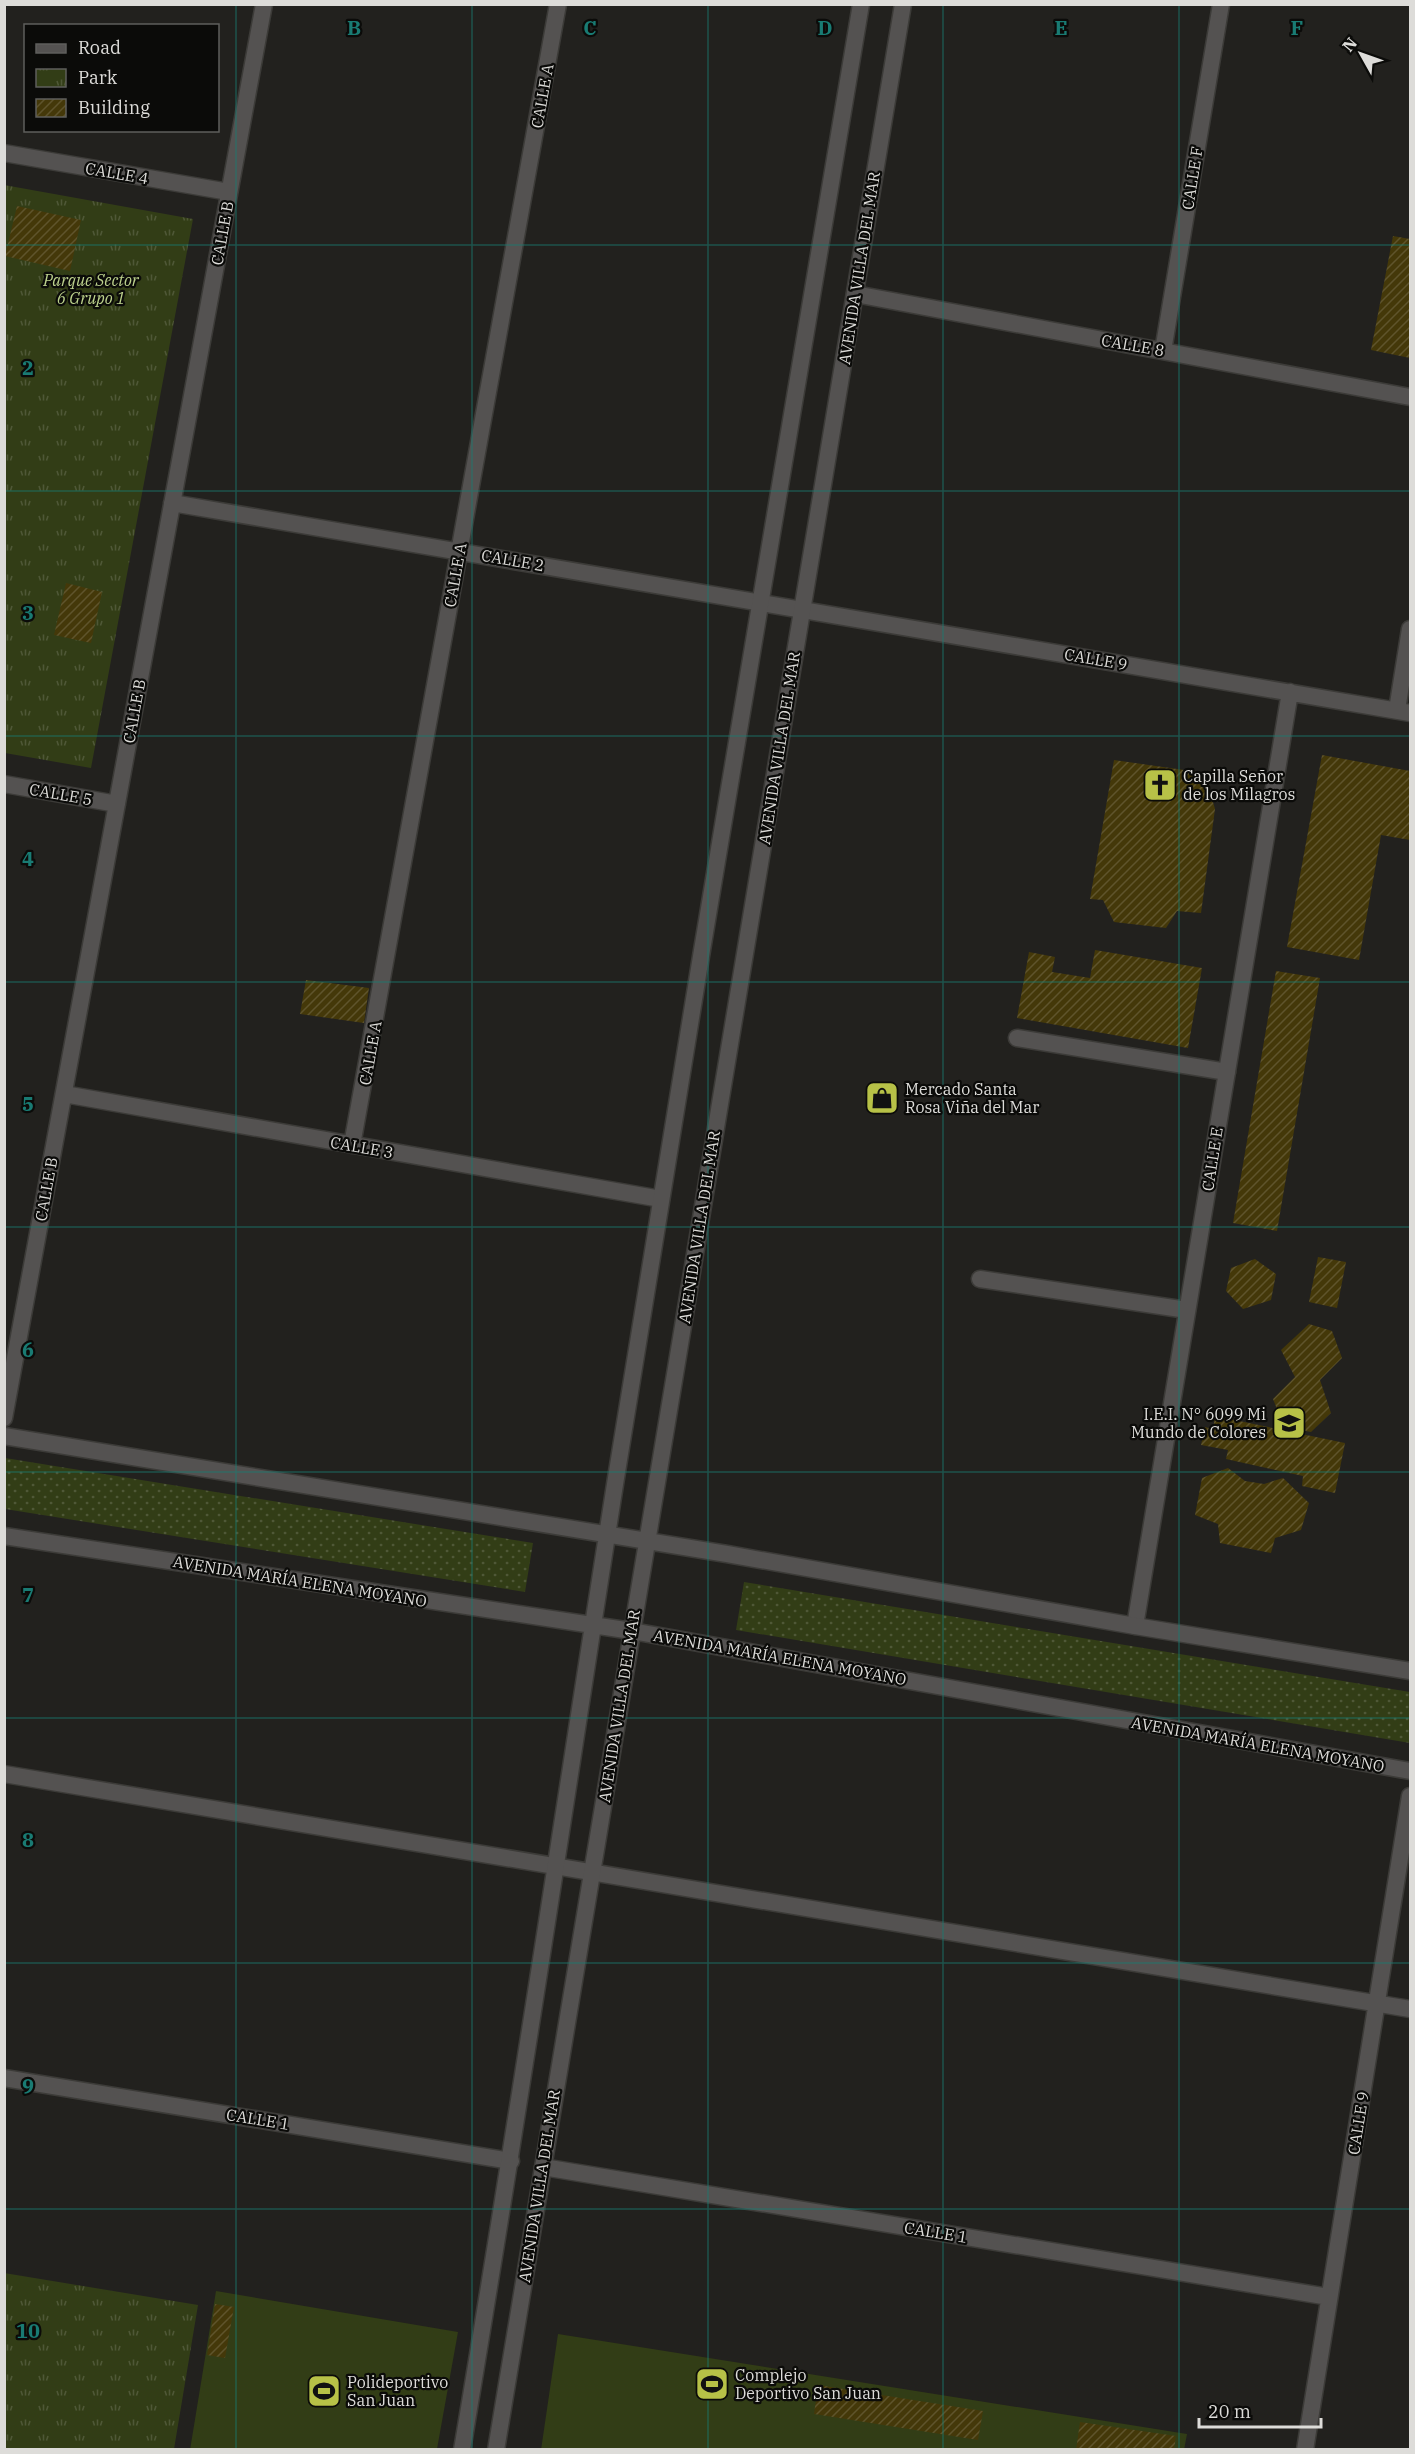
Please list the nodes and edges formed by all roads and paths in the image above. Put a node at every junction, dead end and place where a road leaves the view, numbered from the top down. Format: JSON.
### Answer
{"nodes":[{"id":1,"x":264,"y":4,"type":"edge"},
{"id":2,"x":558,"y":4,"type":"edge"},
{"id":3,"x":861,"y":4,"type":"edge"},
{"id":4,"x":903,"y":4,"type":"edge"},
{"id":5,"x":1221,"y":4,"type":"edge"},
{"id":6,"x":4,"y":153,"type":"edge"},
{"id":7,"x":229,"y":192,"type":"junction"},
{"id":8,"x":855,"y":294,"type":"junction"},
{"id":9,"x":1163,"y":351,"type":"junction"},
{"id":10,"x":1410,"y":397,"type":"edge"},
{"id":11,"x":172,"y":503,"type":"junction"},
{"id":12,"x":459,"y":551,"type":"junction"},
{"id":13,"x":762,"y":603,"type":"junction"},
{"id":14,"x":782,"y":606,"type":"joint"},
{"id":15,"x":802,"y":609,"type":"junction"},
{"id":16,"x":1410,"y":629,"type":"edge"},
{"id":17,"x":1290,"y":692,"type":"junction"},
{"id":18,"x":1404,"y":712,"type":"edge"},
{"id":19,"x":4,"y":784,"type":"edge"},
{"id":20,"x":117,"y":804,"type":"junction"},
{"id":21,"x":1017,"y":1038,"type":"dead end"},
{"id":22,"x":1227,"y":1072,"type":"junction"},
{"id":23,"x":64,"y":1094,"type":"junction"},
{"id":24,"x":352,"y":1145,"type":"junction"},
{"id":25,"x":661,"y":1199,"type":"junction"},
{"id":26,"x":980,"y":1279,"type":"dead end"},
{"id":27,"x":1187,"y":1311,"type":"junction"},
{"id":28,"x":4,"y":1418,"type":"edge"},
{"id":29,"x":4,"y":1436,"type":"edge"},
{"id":30,"x":608,"y":1535,"type":"junction"},
{"id":31,"x":4,"y":1536,"type":"edge"},
{"id":32,"x":646,"y":1542,"type":"junction"},
{"id":33,"x":595,"y":1624,"type":"junction"},
{"id":34,"x":1135,"y":1626,"type":"junction"},
{"id":35,"x":632,"y":1631,"type":"junction"},
{"id":36,"x":1410,"y":1671,"type":"edge"},
{"id":37,"x":1410,"y":1771,"type":"edge"},
{"id":38,"x":4,"y":1774,"type":"edge"},
{"id":39,"x":1410,"y":1796,"type":"edge"},
{"id":40,"x":555,"y":1866,"type":"junction"},
{"id":41,"x":591,"y":1872,"type":"junction"},
{"id":42,"x":1377,"y":2003,"type":"junction"},
{"id":43,"x":1410,"y":2009,"type":"edge"},
{"id":44,"x":4,"y":2078,"type":"edge"},
{"id":45,"x":511,"y":2161,"type":"junction"},
{"id":46,"x":543,"y":2167,"type":"junction"},
{"id":47,"x":1329,"y":2297,"type":"junction"},
{"id":48,"x":462,"y":2450,"type":"edge"},
{"id":49,"x":496,"y":2450,"type":"edge"},
{"id":50,"x":1305,"y":2450,"type":"edge"}],
"edges":[{"from":1,"to":7,"type":"street","name":"CALLE B"},
{"from":2,"to":12,"type":"street","name":"CALLE A"},
{"from":3,"to":13,"type":"street","name":"AVENIDA VILLA DEL MAR"},
{"from":4,"to":8,"type":"street","name":"AVENIDA VILLA DEL MAR"},
{"from":5,"to":9,"type":"street","name":"CALLE F"},
{"from":6,"to":7,"type":"street","name":"CALLE 4"},
{"from":7,"to":11,"type":"street","name":"CALLE B"},
{"from":8,"to":9,"type":"street","name":"CALLE 8"},
{"from":8,"to":15,"type":"street","name":"AVENIDA VILLA DEL MAR"},
{"from":9,"to":10,"type":"street","name":"CALLE 8"},
{"from":11,"to":12,"type":"street","name":"CALLE 2"},
{"from":11,"to":20,"type":"street","name":"CALLE B"},
{"from":12,"to":13,"type":"street","name":"CALLE 2"},
{"from":12,"to":24,"type":"street","name":"CALLE A"},
{"from":13,"to":14,"type":"street","name":"CALLE 2"},
{"from":13,"to":25,"type":"street","name":"AVENIDA VILLA DEL MAR"},
{"from":14,"to":15,"type":"street","name":"CALLE 9"},
{"from":15,"to":17,"type":"street","name":"CALLE 9"},
{"from":15,"to":32,"type":"street","name":"AVENIDA VILLA DEL MAR"},
{"from":16,"to":18,"type":"street"},
{"from":17,"to":18,"type":"street","name":"CALLE 9"},
{"from":17,"to":22,"type":"street","name":"CALLE E"},
{"from":19,"to":20,"type":"street","name":"CALLE 5"},
{"from":20,"to":23,"type":"street","name":"CALLE B"},
{"from":21,"to":22,"type":"street"},
{"from":22,"to":27,"type":"street","name":"CALLE E"},
{"from":23,"to":24,"type":"street","name":"CALLE 3"},
{"from":23,"to":28,"type":"street","name":"CALLE B"},
{"from":24,"to":25,"type":"street","name":"CALLE 3"},
{"from":25,"to":30,"type":"street","name":"AVENIDA VILLA DEL MAR"},
{"from":26,"to":27,"type":"street"},
{"from":27,"to":34,"type":"street","name":"CALLE E"},
{"from":29,"to":30,"type":"street"},
{"from":30,"to":32,"type":"street"},
{"from":30,"to":33,"type":"street","name":"AVENIDA VILLA DEL MAR"},
{"from":31,"to":33,"type":"street","name":"AVENIDA MARÍA ELENA MOYANO"},
{"from":32,"to":34,"type":"street"},
{"from":32,"to":35,"type":"street","name":"AVENIDA VILLA DEL MAR"},
{"from":33,"to":35,"type":"street","name":"AVENIDA MARÍA ELENA MOYANO"},
{"from":33,"to":40,"type":"street","name":"AVENIDA VILLA DEL MAR"},
{"from":34,"to":36,"type":"street"},
{"from":35,"to":37,"type":"street","name":"AVENIDA MARÍA ELENA MOYANO"},
{"from":35,"to":41,"type":"street","name":"AVENIDA VILLA DEL MAR"},
{"from":38,"to":40,"type":"street"},
{"from":39,"to":42,"type":"street","name":"CALLE 9"},
{"from":40,"to":41,"type":"street"},
{"from":40,"to":45,"type":"street","name":"AVENIDA VILLA DEL MAR"},
{"from":41,"to":42,"type":"street"},
{"from":41,"to":46,"type":"street","name":"AVENIDA VILLA DEL MAR"},
{"from":42,"to":43,"type":"street"},
{"from":42,"to":47,"type":"street","name":"CALLE 9"},
{"from":44,"to":45,"type":"street","name":"CALLE 1"},
{"from":45,"to":48,"type":"street","name":"AVENIDA VILLA DEL MAR"},
{"from":46,"to":47,"type":"street","name":"CALLE 1"},
{"from":46,"to":49,"type":"street","name":"AVENIDA VILLA DEL MAR"},
{"from":47,"to":50,"type":"street","name":"CALLE 9"}]}
